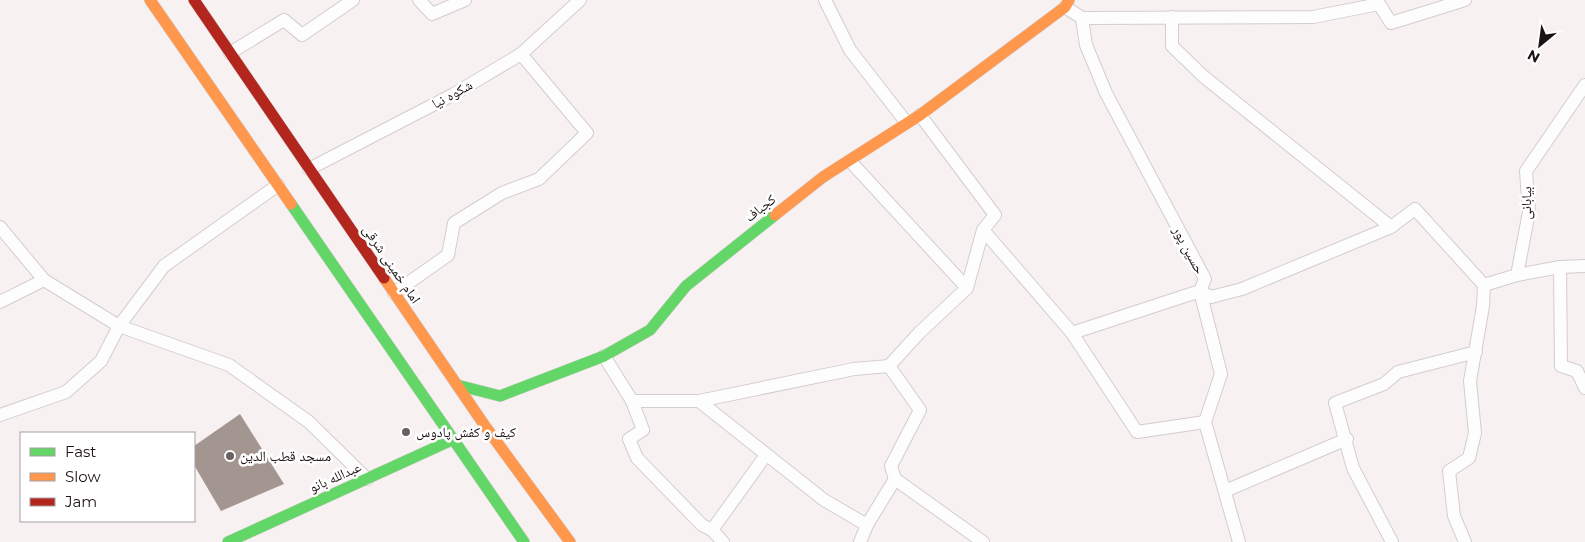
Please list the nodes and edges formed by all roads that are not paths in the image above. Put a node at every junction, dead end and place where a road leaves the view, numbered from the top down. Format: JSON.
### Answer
{"nodes":[{"id":1,"x":150,"y":0,"type":"edge"},
{"id":2,"x":194,"y":0,"type":"edge"},
{"id":3,"x":354,"y":0,"type":"edge"},
{"id":4,"x":418,"y":0,"type":"edge"},
{"id":5,"x":465,"y":0,"type":"edge"},
{"id":6,"x":580,"y":0,"type":"edge"},
{"id":7,"x":825,"y":0,"type":"edge"},
{"id":8,"x":1466,"y":0,"type":"edge"},
{"id":9,"x":1067,"y":4,"type":"edge"},
{"id":10,"x":1172,"y":17,"type":"junction"},
{"id":11,"x":1082,"y":18,"type":"junction"},
{"id":12,"x":230,"y":53,"type":"junction"},
{"id":13,"x":521,"y":54,"type":"junction"},
{"id":14,"x":1585,"y":84,"type":"edge"},
{"id":15,"x":920,"y":115,"type":"junction"},
{"id":16,"x":906,"y":122,"type":"junction"},
{"id":17,"x":850,"y":161,"type":"junction"},
{"id":18,"x":310,"y":169,"type":"junction"},
{"id":19,"x":278,"y":185,"type":"junction"},
{"id":20,"x":0,"y":227,"type":"edge"},
{"id":21,"x":1391,"y":227,"type":"junction"},
{"id":22,"x":983,"y":230,"type":"junction"},
{"id":23,"x":1585,"y":266,"type":"edge"},
{"id":24,"x":1560,"y":267,"type":"junction"},
{"id":25,"x":1516,"y":275,"type":"junction"},
{"id":26,"x":44,"y":280,"type":"junction"},
{"id":27,"x":1484,"y":285,"type":"junction"},
{"id":28,"x":967,"y":288,"type":"junction"},
{"id":29,"x":1200,"y":291,"type":"junction"},
{"id":30,"x":394,"y":293,"type":"junction"},
{"id":31,"x":0,"y":302,"type":"edge"},
{"id":32,"x":119,"y":326,"type":"junction"},
{"id":33,"x":1072,"y":334,"type":"junction"},
{"id":34,"x":1476,"y":352,"type":"junction"},
{"id":35,"x":604,"y":356,"type":"junction"},
{"id":36,"x":889,"y":366,"type":"junction"},
{"id":37,"x":457,"y":385,"type":"junction"},
{"id":38,"x":1585,"y":388,"type":"edge"},
{"id":39,"x":632,"y":401,"type":"junction"},
{"id":40,"x":699,"y":401,"type":"junction"},
{"id":41,"x":0,"y":414,"type":"edge"},
{"id":42,"x":1205,"y":422,"type":"junction"},
{"id":43,"x":454,"y":439,"type":"junction"},
{"id":44,"x":1347,"y":439,"type":"junction"},
{"id":45,"x":766,"y":455,"type":"junction"},
{"id":46,"x":367,"y":479,"type":"junction"},
{"id":47,"x":895,"y":479,"type":"junction"},
{"id":48,"x":1225,"y":491,"type":"junction"},
{"id":49,"x":867,"y":525,"type":"junction"},
{"id":50,"x":712,"y":530,"type":"junction"},
{"id":51,"x":519,"y":540,"type":"edge"},
{"id":52,"x":228,"y":542,"type":"edge"},
{"id":53,"x":570,"y":542,"type":"edge"},
{"id":54,"x":723,"y":542,"type":"edge"},
{"id":55,"x":860,"y":542,"type":"edge"},
{"id":56,"x":982,"y":542,"type":"edge"},
{"id":57,"x":1239,"y":542,"type":"edge"},
{"id":58,"x":1392,"y":542,"type":"edge"},
{"id":59,"x":1465,"y":542,"type":"edge"}],
"edges":[{"from":1,"to":19,"type":"main road"},
{"from":2,"to":12,"type":"main road","name":"امام خمینی شرقی"},
{"from":3,"to":12,"type":"lane"},
{"from":4,"to":5,"type":"lane"},
{"from":6,"to":13,"type":"lane","name":"شکوه نیا"},
{"from":7,"to":16,"type":"lane"},
{"from":8,"to":10,"type":"lane"},
{"from":9,"to":11,"type":"lane"},
{"from":9,"to":15,"type":"main road","name":"کجباف"},
{"from":10,"to":11,"type":"lane"},
{"from":10,"to":21,"type":"lane"},
{"from":11,"to":29,"type":"lane","name":"حسین پور"},
{"from":12,"to":18,"type":"main road","name":"امام خمینی شرقی"},
{"from":13,"to":18,"type":"lane","name":"شکوه نیا"},
{"from":13,"to":30,"type":"lane"},
{"from":14,"to":25,"type":"lane","name":"بیابانی"},
{"from":15,"to":16,"type":"main road","name":"کجباف"},
{"from":15,"to":22,"type":"lane"},
{"from":16,"to":17,"type":"main road","name":"کجباف"},
{"from":17,"to":28,"type":"lane"},
{"from":17,"to":35,"type":"main road","name":"کجباف"},
{"from":18,"to":30,"type":"main road","name":"امام خمینی شرقی"},
{"from":19,"to":32,"type":"lane"},
{"from":19,"to":43,"type":"main road"},
{"from":20,"to":26,"type":"lane"},
{"from":21,"to":27,"type":"lane"},
{"from":21,"to":29,"type":"lane"},
{"from":22,"to":28,"type":"lane"},
{"from":22,"to":33,"type":"lane"},
{"from":23,"to":24,"type":"lane"},
{"from":24,"to":25,"type":"lane"},
{"from":24,"to":38,"type":"lane"},
{"from":25,"to":27,"type":"lane"},
{"from":26,"to":31,"type":"lane"},
{"from":26,"to":32,"type":"lane"},
{"from":27,"to":34,"type":"lane"},
{"from":28,"to":36,"type":"lane"},
{"from":29,"to":33,"type":"lane"},
{"from":29,"to":42,"type":"lane","name":"حسین پور"},
{"from":30,"to":37,"type":"main road","name":"امام خمینی شرقی"},
{"from":32,"to":41,"type":"lane"},
{"from":32,"to":46,"type":"lane"},
{"from":33,"to":42,"type":"lane"},
{"from":34,"to":44,"type":"lane"},
{"from":34,"to":59,"type":"lane"},
{"from":35,"to":37,"type":"main road","name":"کجباف"},
{"from":35,"to":39,"type":"lane"},
{"from":36,"to":40,"type":"lane"},
{"from":36,"to":47,"type":"lane"},
{"from":37,"to":53,"type":"main road","name":"امام خمینی شرقی"},
{"from":39,"to":40,"type":"lane"},
{"from":39,"to":50,"type":"lane"},
{"from":40,"to":45,"type":"lane"},
{"from":42,"to":48,"type":"lane"},
{"from":43,"to":46,"type":"main road","name":"عبدالله بانو"},
{"from":43,"to":51,"type":"main road"},
{"from":44,"to":48,"type":"lane"},
{"from":44,"to":58,"type":"lane"},
{"from":45,"to":49,"type":"lane"},
{"from":45,"to":50,"type":"lane"},
{"from":46,"to":52,"type":"main road","name":"عبدالله بانو"},
{"from":47,"to":49,"type":"lane"},
{"from":47,"to":56,"type":"lane"},
{"from":48,"to":57,"type":"lane"},
{"from":49,"to":55,"type":"lane"},
{"from":50,"to":54,"type":"lane"}]}
